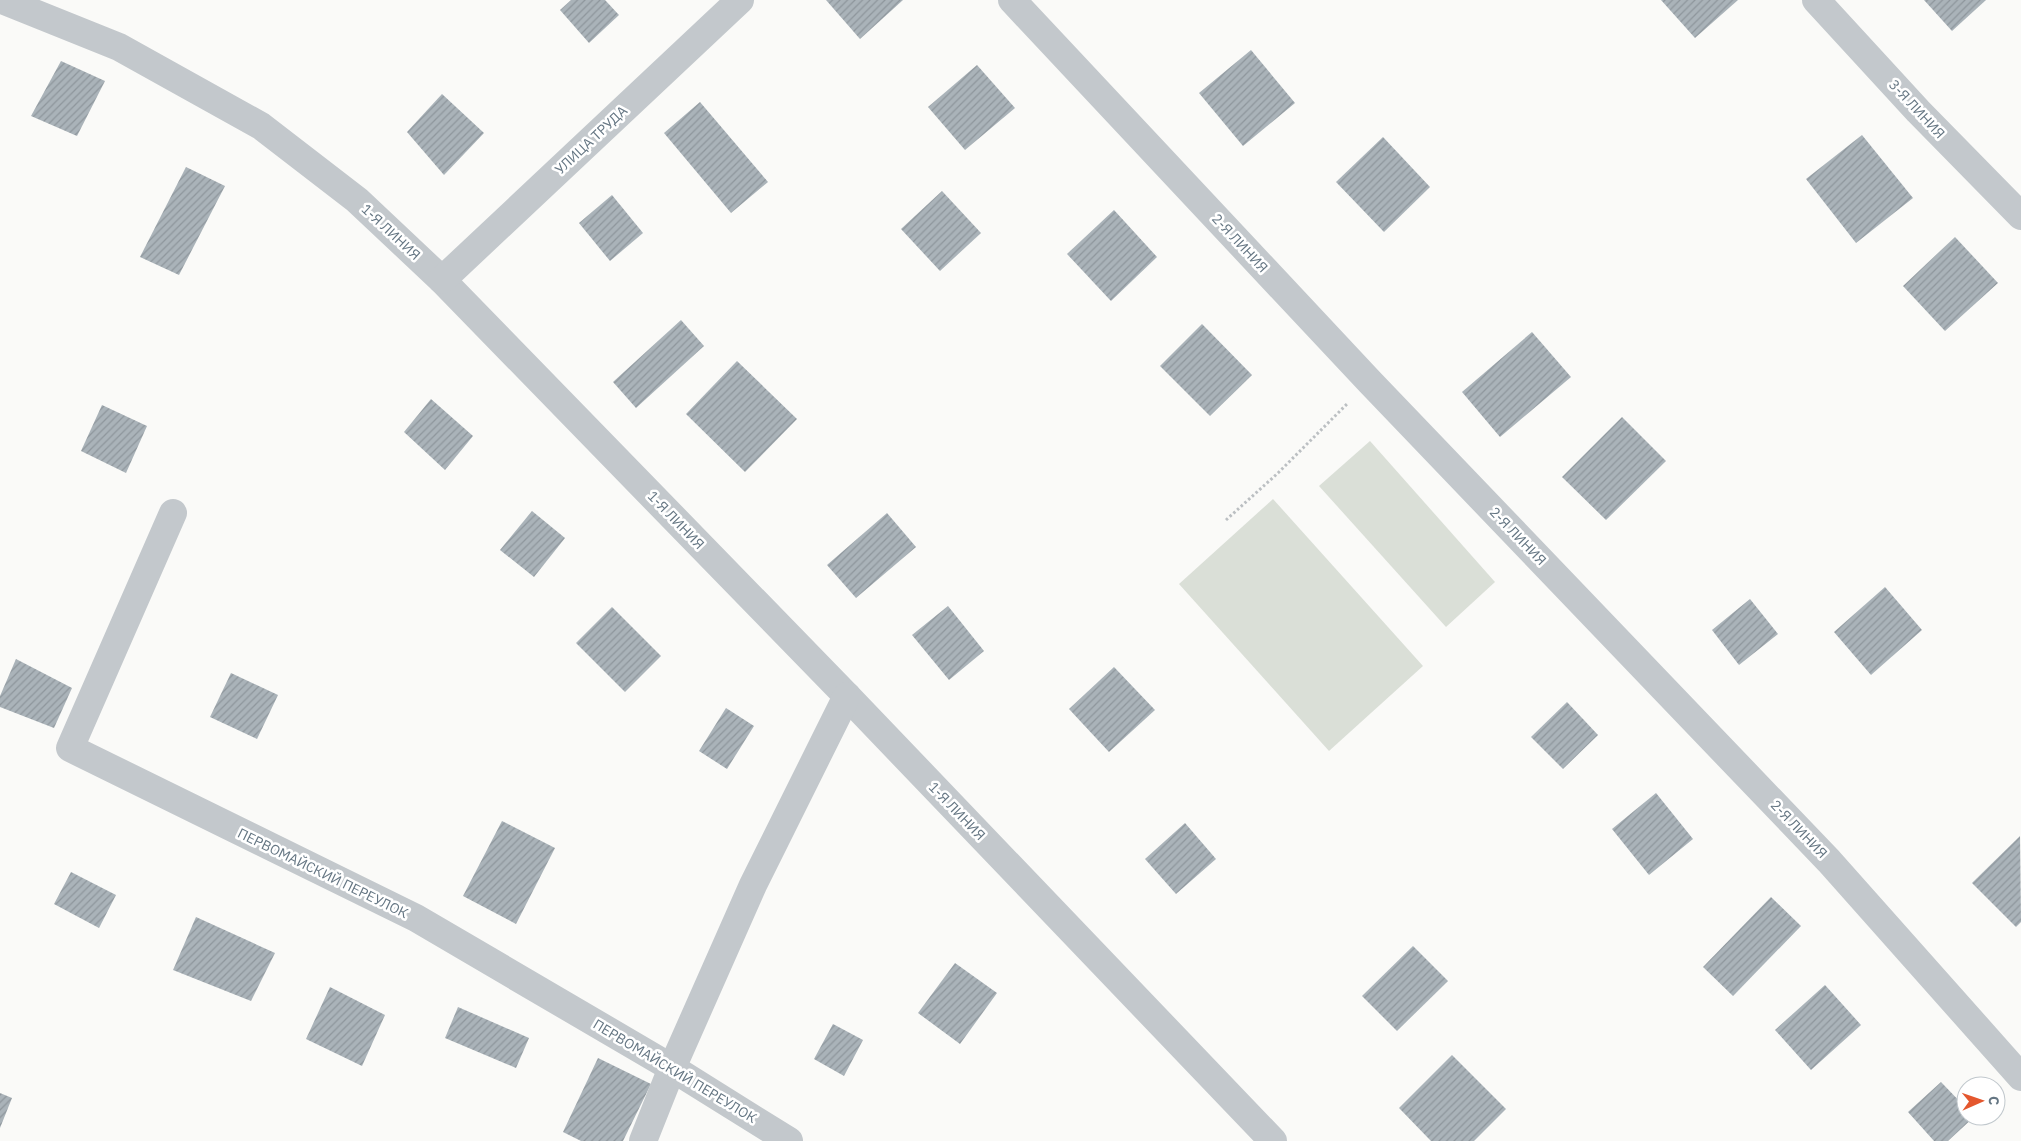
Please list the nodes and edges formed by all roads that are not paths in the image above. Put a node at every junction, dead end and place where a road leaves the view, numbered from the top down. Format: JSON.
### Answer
{"nodes":[{"id":1,"x":2,"y":0,"type":"edge"},
{"id":2,"x":740,"y":0,"type":"edge"},
{"id":3,"x":1012,"y":0,"type":"edge"},
{"id":4,"x":1816,"y":0,"type":"edge"},
{"id":5,"x":2021,"y":216,"type":"edge"},
{"id":6,"x":442,"y":280,"type":"junction"},
{"id":7,"x":173,"y":513,"type":"dead end"},
{"id":8,"x":847,"y":696,"type":"junction"},
{"id":9,"x":672,"y":1068,"type":"junction"},
{"id":10,"x":2021,"y":1077,"type":"edge"},
{"id":11,"x":643,"y":1141,"type":"edge"},
{"id":12,"x":789,"y":1141,"type":"edge"},
{"id":13,"x":1273,"y":1141,"type":"edge"}],
"edges":[{"from":1,"to":6,"type":"street","name":"1-Я ЛИНИЯ"},
{"from":2,"to":6,"type":"street","name":"УЛИЦА ТРУДА"},
{"from":3,"to":10,"type":"street","name":"2-Я ЛИНИЯ"},
{"from":4,"to":5,"type":"street","name":"3-Я ЛИНИЯ"},
{"from":6,"to":8,"type":"street","name":"1-Я ЛИНИЯ"},
{"from":7,"to":9,"type":"street","name":"ПЕРВОМАЙСКИЙ ПЕРЕУЛОК"},
{"from":8,"to":9,"type":"street"},
{"from":8,"to":13,"type":"street","name":"1-Я ЛИНИЯ"},
{"from":9,"to":11,"type":"street"},
{"from":9,"to":12,"type":"street","name":"ПЕРВОМАЙСКИЙ ПЕРЕУЛОК"}]}
